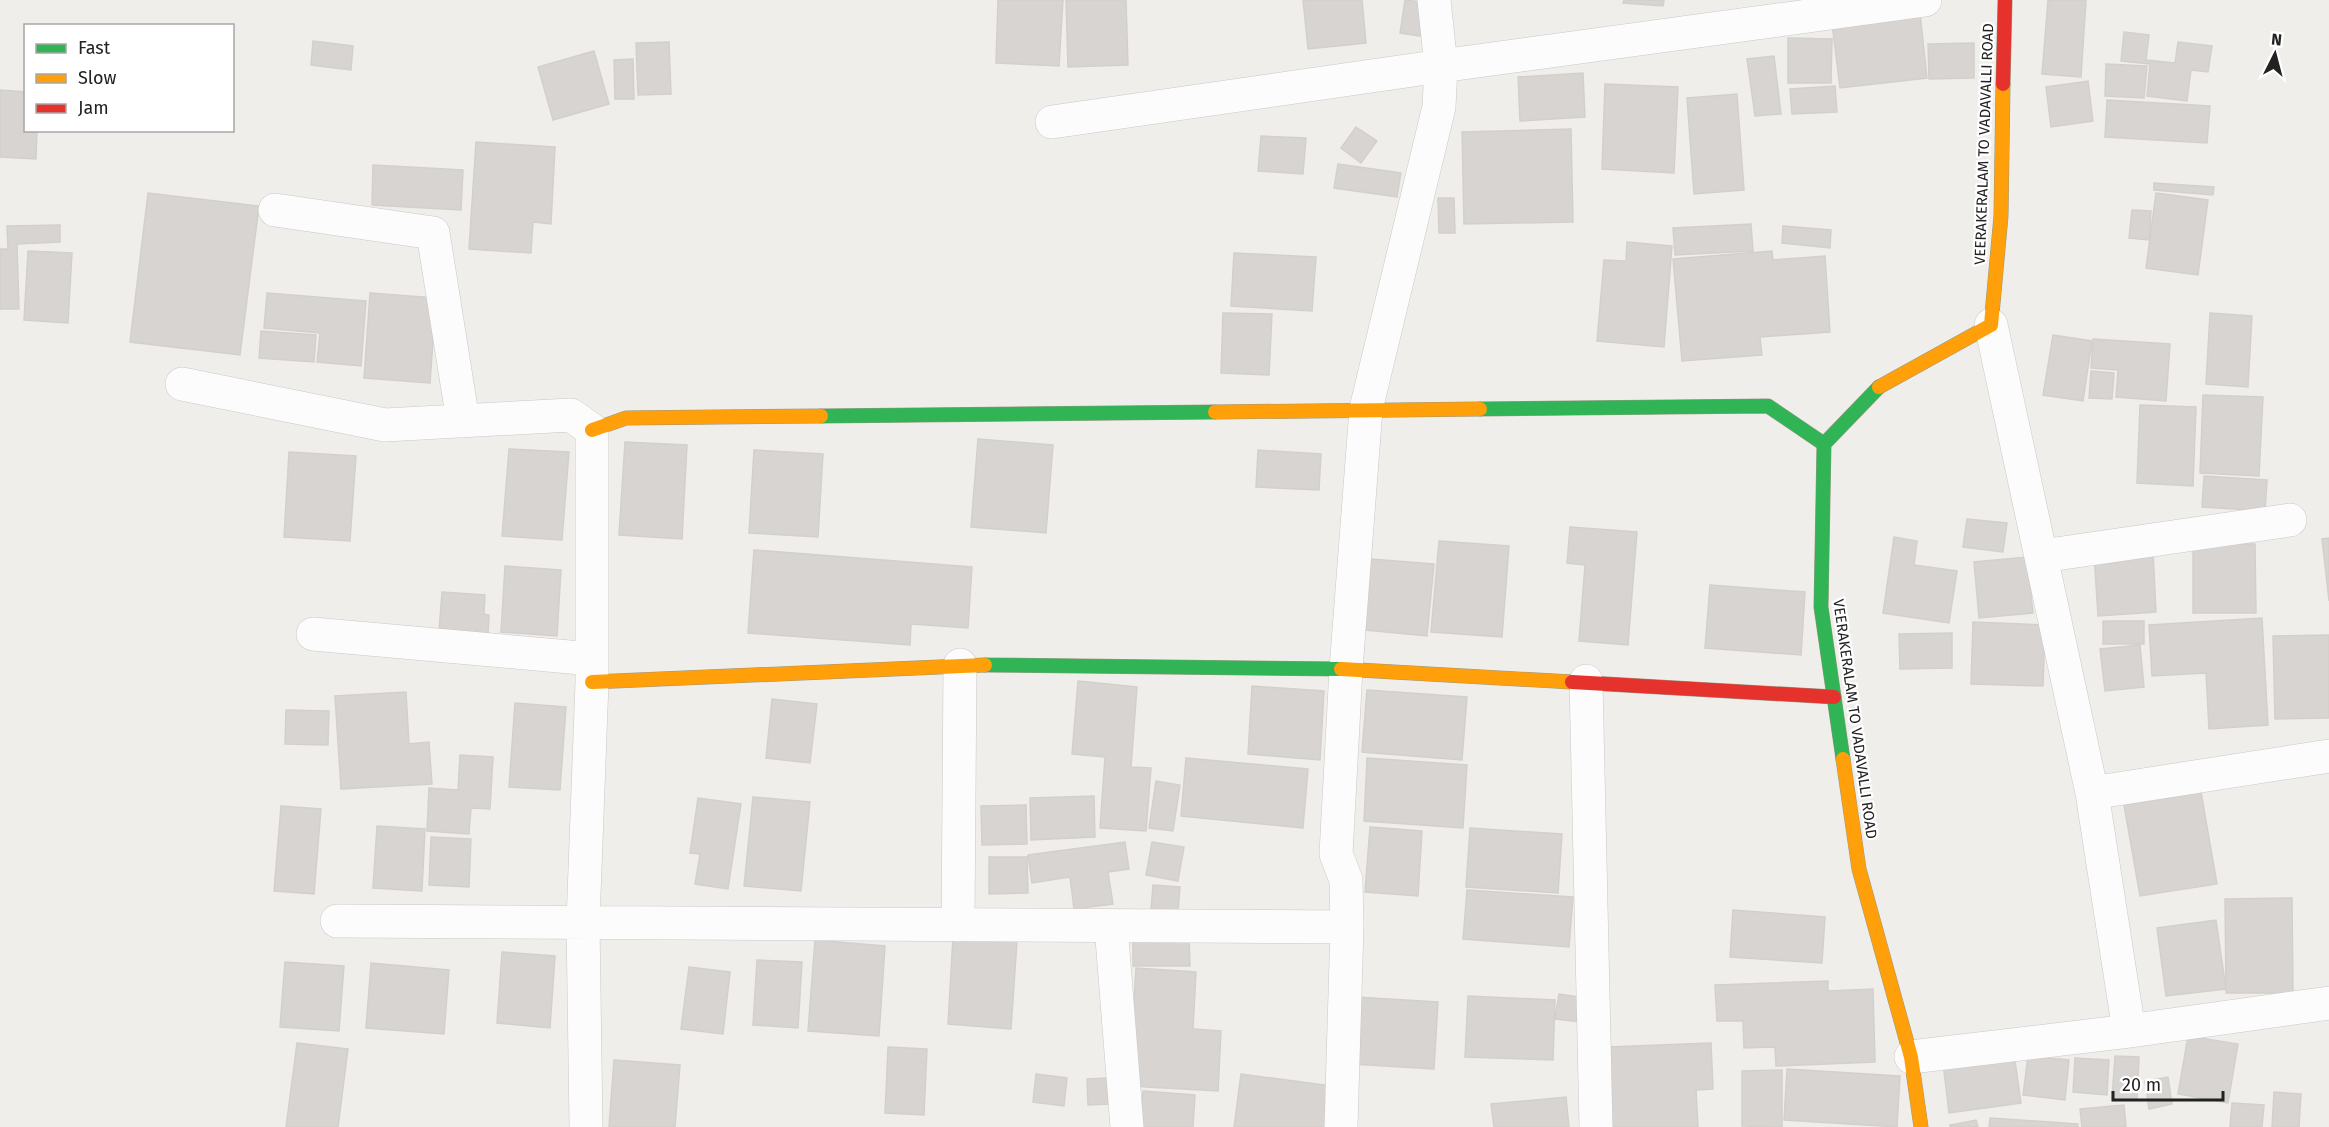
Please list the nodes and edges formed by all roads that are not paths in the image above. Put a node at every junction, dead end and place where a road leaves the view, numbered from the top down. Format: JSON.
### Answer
{"nodes":[{"id":1,"x":1434,"y":0,"type":"edge"},
{"id":2,"x":1925,"y":0,"type":"edge"},
{"id":3,"x":2005,"y":0,"type":"edge"},
{"id":4,"x":1441,"y":66,"type":"junction"},
{"id":5,"x":1052,"y":122,"type":"dead end"},
{"id":6,"x":275,"y":210,"type":"dead end"},
{"id":7,"x":1991,"y":325,"type":"junction"},
{"id":8,"x":182,"y":384,"type":"dead end"},
{"id":9,"x":1366,"y":409,"type":"junction"},
{"id":10,"x":463,"y":421,"type":"junction"},
{"id":11,"x":592,"y":430,"type":"junction"},
{"id":12,"x":1824,"y":444,"type":"junction"},
{"id":13,"x":2290,"y":520,"type":"dead end"},
{"id":14,"x":2042,"y":556,"type":"junction"},
{"id":15,"x":313,"y":634,"type":"dead end"},
{"id":16,"x":960,"y":665,"type":"junction"},
{"id":17,"x":1346,"y":669,"type":"junction"},
{"id":18,"x":592,"y":670,"type":"junction"},
{"id":19,"x":1586,"y":681,"type":"junction"},
{"id":20,"x":1834,"y":697,"type":"junction"},
{"id":21,"x":2329,"y":756,"type":"edge"},
{"id":22,"x":2092,"y":793,"type":"junction"},
{"id":23,"x":338,"y":921,"type":"dead end"},
{"id":24,"x":583,"y":922,"type":"junction"},
{"id":25,"x":958,"y":925,"type":"junction"},
{"id":26,"x":1110,"y":926,"type":"junction"},
{"id":27,"x":1347,"y":927,"type":"junction"},
{"id":28,"x":2329,"y":1003,"type":"edge"},
{"id":29,"x":2129,"y":1030,"type":"junction"},
{"id":30,"x":1911,"y":1056,"type":"junction"},
{"id":31,"x":586,"y":1127,"type":"edge"},
{"id":32,"x":1127,"y":1127,"type":"edge"},
{"id":33,"x":1341,"y":1127,"type":"edge"},
{"id":34,"x":1596,"y":1127,"type":"edge"},
{"id":35,"x":1921,"y":1127,"type":"edge"}],
"edges":[{"from":1,"to":4,"type":"street"},
{"from":2,"to":4,"type":"street"},
{"from":3,"to":7,"type":"street","name":"VEERAKERALAM TO VADAVALLI ROAD"},
{"from":4,"to":5,"type":"street"},
{"from":4,"to":9,"type":"street"},
{"from":6,"to":10,"type":"street"},
{"from":7,"to":12,"type":"street"},
{"from":7,"to":14,"type":"street"},
{"from":8,"to":10,"type":"street"},
{"from":9,"to":11,"type":"street"},
{"from":9,"to":12,"type":"street"},
{"from":9,"to":17,"type":"street"},
{"from":10,"to":11,"type":"street"},
{"from":11,"to":18,"type":"street"},
{"from":12,"to":20,"type":"street","name":"VEERAKERALAM TO VADAVALLI ROAD"},
{"from":13,"to":14,"type":"street"},
{"from":14,"to":22,"type":"street"},
{"from":15,"to":18,"type":"street"},
{"from":16,"to":17,"type":"street"},
{"from":16,"to":18,"type":"street"},
{"from":16,"to":25,"type":"street"},
{"from":17,"to":19,"type":"street"},
{"from":17,"to":27,"type":"street"},
{"from":18,"to":24,"type":"street"},
{"from":19,"to":20,"type":"street"},
{"from":19,"to":34,"type":"street"},
{"from":20,"to":30,"type":"street","name":"VEERAKERALAM TO VADAVALLI ROAD"},
{"from":21,"to":22,"type":"street"},
{"from":22,"to":29,"type":"street"},
{"from":23,"to":24,"type":"street"},
{"from":24,"to":25,"type":"street"},
{"from":24,"to":31,"type":"street"},
{"from":25,"to":26,"type":"street"},
{"from":26,"to":27,"type":"street"},
{"from":26,"to":32,"type":"street"},
{"from":27,"to":33,"type":"street"},
{"from":28,"to":29,"type":"street"},
{"from":29,"to":30,"type":"street"},
{"from":30,"to":35,"type":"street","name":"VEERAKERALAM TO VADAVALLI ROAD"}]}
